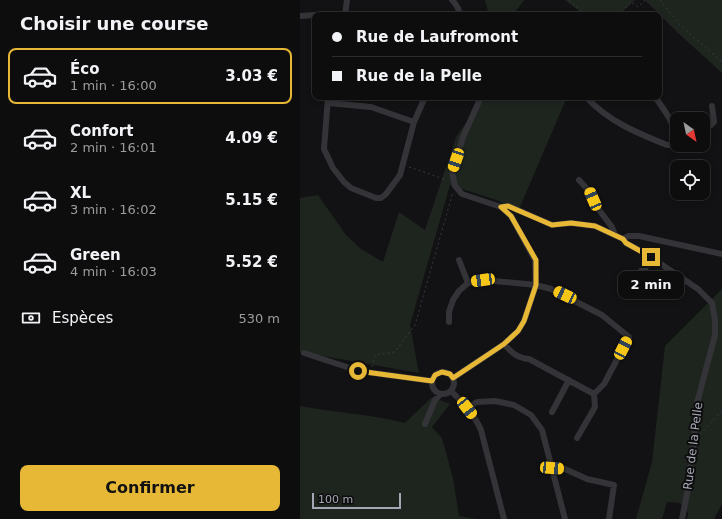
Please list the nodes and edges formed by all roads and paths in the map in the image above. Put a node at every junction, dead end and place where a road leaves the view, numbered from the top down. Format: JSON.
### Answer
{"nodes":[{"id":1,"x":347,"y":0,"type":"edge"},
{"id":2,"x":452,"y":0,"type":"edge"},
{"id":3,"x":569,"y":0,"type":"edge"},
{"id":4,"x":645,"y":0,"type":"edge"},
{"id":5,"x":660,"y":0,"type":"edge"},
{"id":6,"x":346,"y":12,"type":"edge"},
{"id":7,"x":460,"y":12,"type":"edge"},
{"id":8,"x":583,"y":12,"type":"edge"},
{"id":9,"x":621,"y":12,"type":"edge"},
{"id":10,"x":312,"y":15,"type":"edge"},
{"id":11,"x":300,"y":16,"type":"edge"},
{"id":12,"x":722,"y":62,"type":"edge"},
{"id":13,"x":328,"y":100,"type":"edge"},
{"id":14,"x":424,"y":100,"type":"edge"},
{"id":15,"x":480,"y":100,"type":"edge"},
{"id":16,"x":588,"y":100,"type":"edge"},
{"id":17,"x":657,"y":100,"type":"edge"},
{"id":18,"x":712,"y":106,"type":"dead end"},
{"id":19,"x":670,"y":121,"type":"edge"},
{"id":20,"x":414,"y":122,"type":"junction"},
{"id":21,"x":710,"y":126,"type":"edge"},
{"id":22,"x":670,"y":145,"type":"edge"},
{"id":23,"x":403,"y":164,"type":"junction"},
{"id":24,"x":578,"y":180,"type":"dead end"},
{"id":25,"x":454,"y":184,"type":"junction"},
{"id":26,"x":501,"y":207,"type":"junction"},
{"id":27,"x":615,"y":235,"type":"junction"},
{"id":28,"x":623,"y":239,"type":"junction"},
{"id":29,"x":722,"y":254,"type":"edge"},
{"id":30,"x":651,"y":257,"type":"junction"},
{"id":31,"x":459,"y":260,"type":"dead end"},
{"id":32,"x":641,"y":271,"type":"dead end"},
{"id":33,"x":468,"y":283,"type":"junction"},
{"id":34,"x":536,"y":285,"type":"junction"},
{"id":35,"x":449,"y":322,"type":"dead end"},
{"id":36,"x":504,"y":344,"type":"junction"},
{"id":37,"x":304,"y":353,"type":"dead end"},
{"id":38,"x":371,"y":374,"type":"junction"},
{"id":39,"x":453,"y":378,"type":"junction"},
{"id":40,"x":569,"y":380,"type":"junction"},
{"id":41,"x":432,"y":381,"type":"junction"},
{"id":42,"x":451,"y":391,"type":"junction"},
{"id":43,"x":441,"y":394,"type":"junction"},
{"id":44,"x":594,"y":394,"type":"junction"},
{"id":45,"x":467,"y":408,"type":"junction"},
{"id":46,"x":722,"y":411,"type":"edge"},
{"id":47,"x":552,"y":412,"type":"dead end"},
{"id":48,"x":425,"y":424,"type":"dead end"},
{"id":49,"x":577,"y":438,"type":"dead end"},
{"id":50,"x":694,"y":440,"type":"junction"},
{"id":51,"x":552,"y":468,"type":"junction"},
{"id":52,"x":504,"y":519,"type":"edge"},
{"id":53,"x":565,"y":519,"type":"edge"},
{"id":54,"x":609,"y":519,"type":"edge"},
{"id":55,"x":682,"y":519,"type":"edge"}],
"edges":[{"from":1,"to":6,"type":"street"},
{"from":2,"to":7,"type":"street"},
{"from":3,"to":8,"type":"path"},
{"from":4,"to":9,"type":"path"},
{"from":5,"to":12,"type":"path"},
{"from":10,"to":11,"type":"street"},
{"from":13,"to":20,"type":"street"},
{"from":13,"to":23,"type":"street"},
{"from":14,"to":20,"type":"street"},
{"from":15,"to":25,"type":"street"},
{"from":16,"to":22,"type":"street"},
{"from":17,"to":19,"type":"street"},
{"from":18,"to":21,"type":"street"},
{"from":20,"to":23,"type":"street"},
{"from":23,"to":25,"type":"path"},
{"from":24,"to":27,"type":"street"},
{"from":25,"to":26,"type":"street","name":"Rue de la Pelle"},
{"from":25,"to":38,"type":"path"},
{"from":26,"to":27,"type":"street","name":"Rue de la Pelle"},
{"from":26,"to":34,"type":"street"},
{"from":27,"to":28,"type":"street","name":"Rue de la Pelle"},
{"from":28,"to":29,"type":"street"},
{"from":28,"to":30,"type":"street","name":"Rue de la Pelle"},
{"from":30,"to":32,"type":"street"},
{"from":30,"to":50,"type":"street","name":"Rue de la Pelle"},
{"from":31,"to":33,"type":"street"},
{"from":33,"to":34,"type":"street"},
{"from":33,"to":35,"type":"street"},
{"from":34,"to":36,"type":"street"},
{"from":34,"to":44,"type":"street"},
{"from":36,"to":39,"type":"street"},
{"from":36,"to":40,"type":"street"},
{"from":37,"to":38,"type":"street"},
{"from":38,"to":41,"type":"street"},
{"from":39,"to":41,"type":"street"},
{"from":39,"to":42,"type":"street"},
{"from":40,"to":44,"type":"street"},
{"from":40,"to":47,"type":"street"},
{"from":41,"to":43,"type":"street"},
{"from":42,"to":43,"type":"street"},
{"from":42,"to":45,"type":"street"},
{"from":43,"to":48,"type":"street"},
{"from":44,"to":49,"type":"street"},
{"from":45,"to":51,"type":"street"},
{"from":45,"to":52,"type":"street"},
{"from":46,"to":50,"type":"path"},
{"from":50,"to":55,"type":"street","name":"Rue de la Pelle"},
{"from":51,"to":53,"type":"street"},
{"from":51,"to":54,"type":"street"}]}
